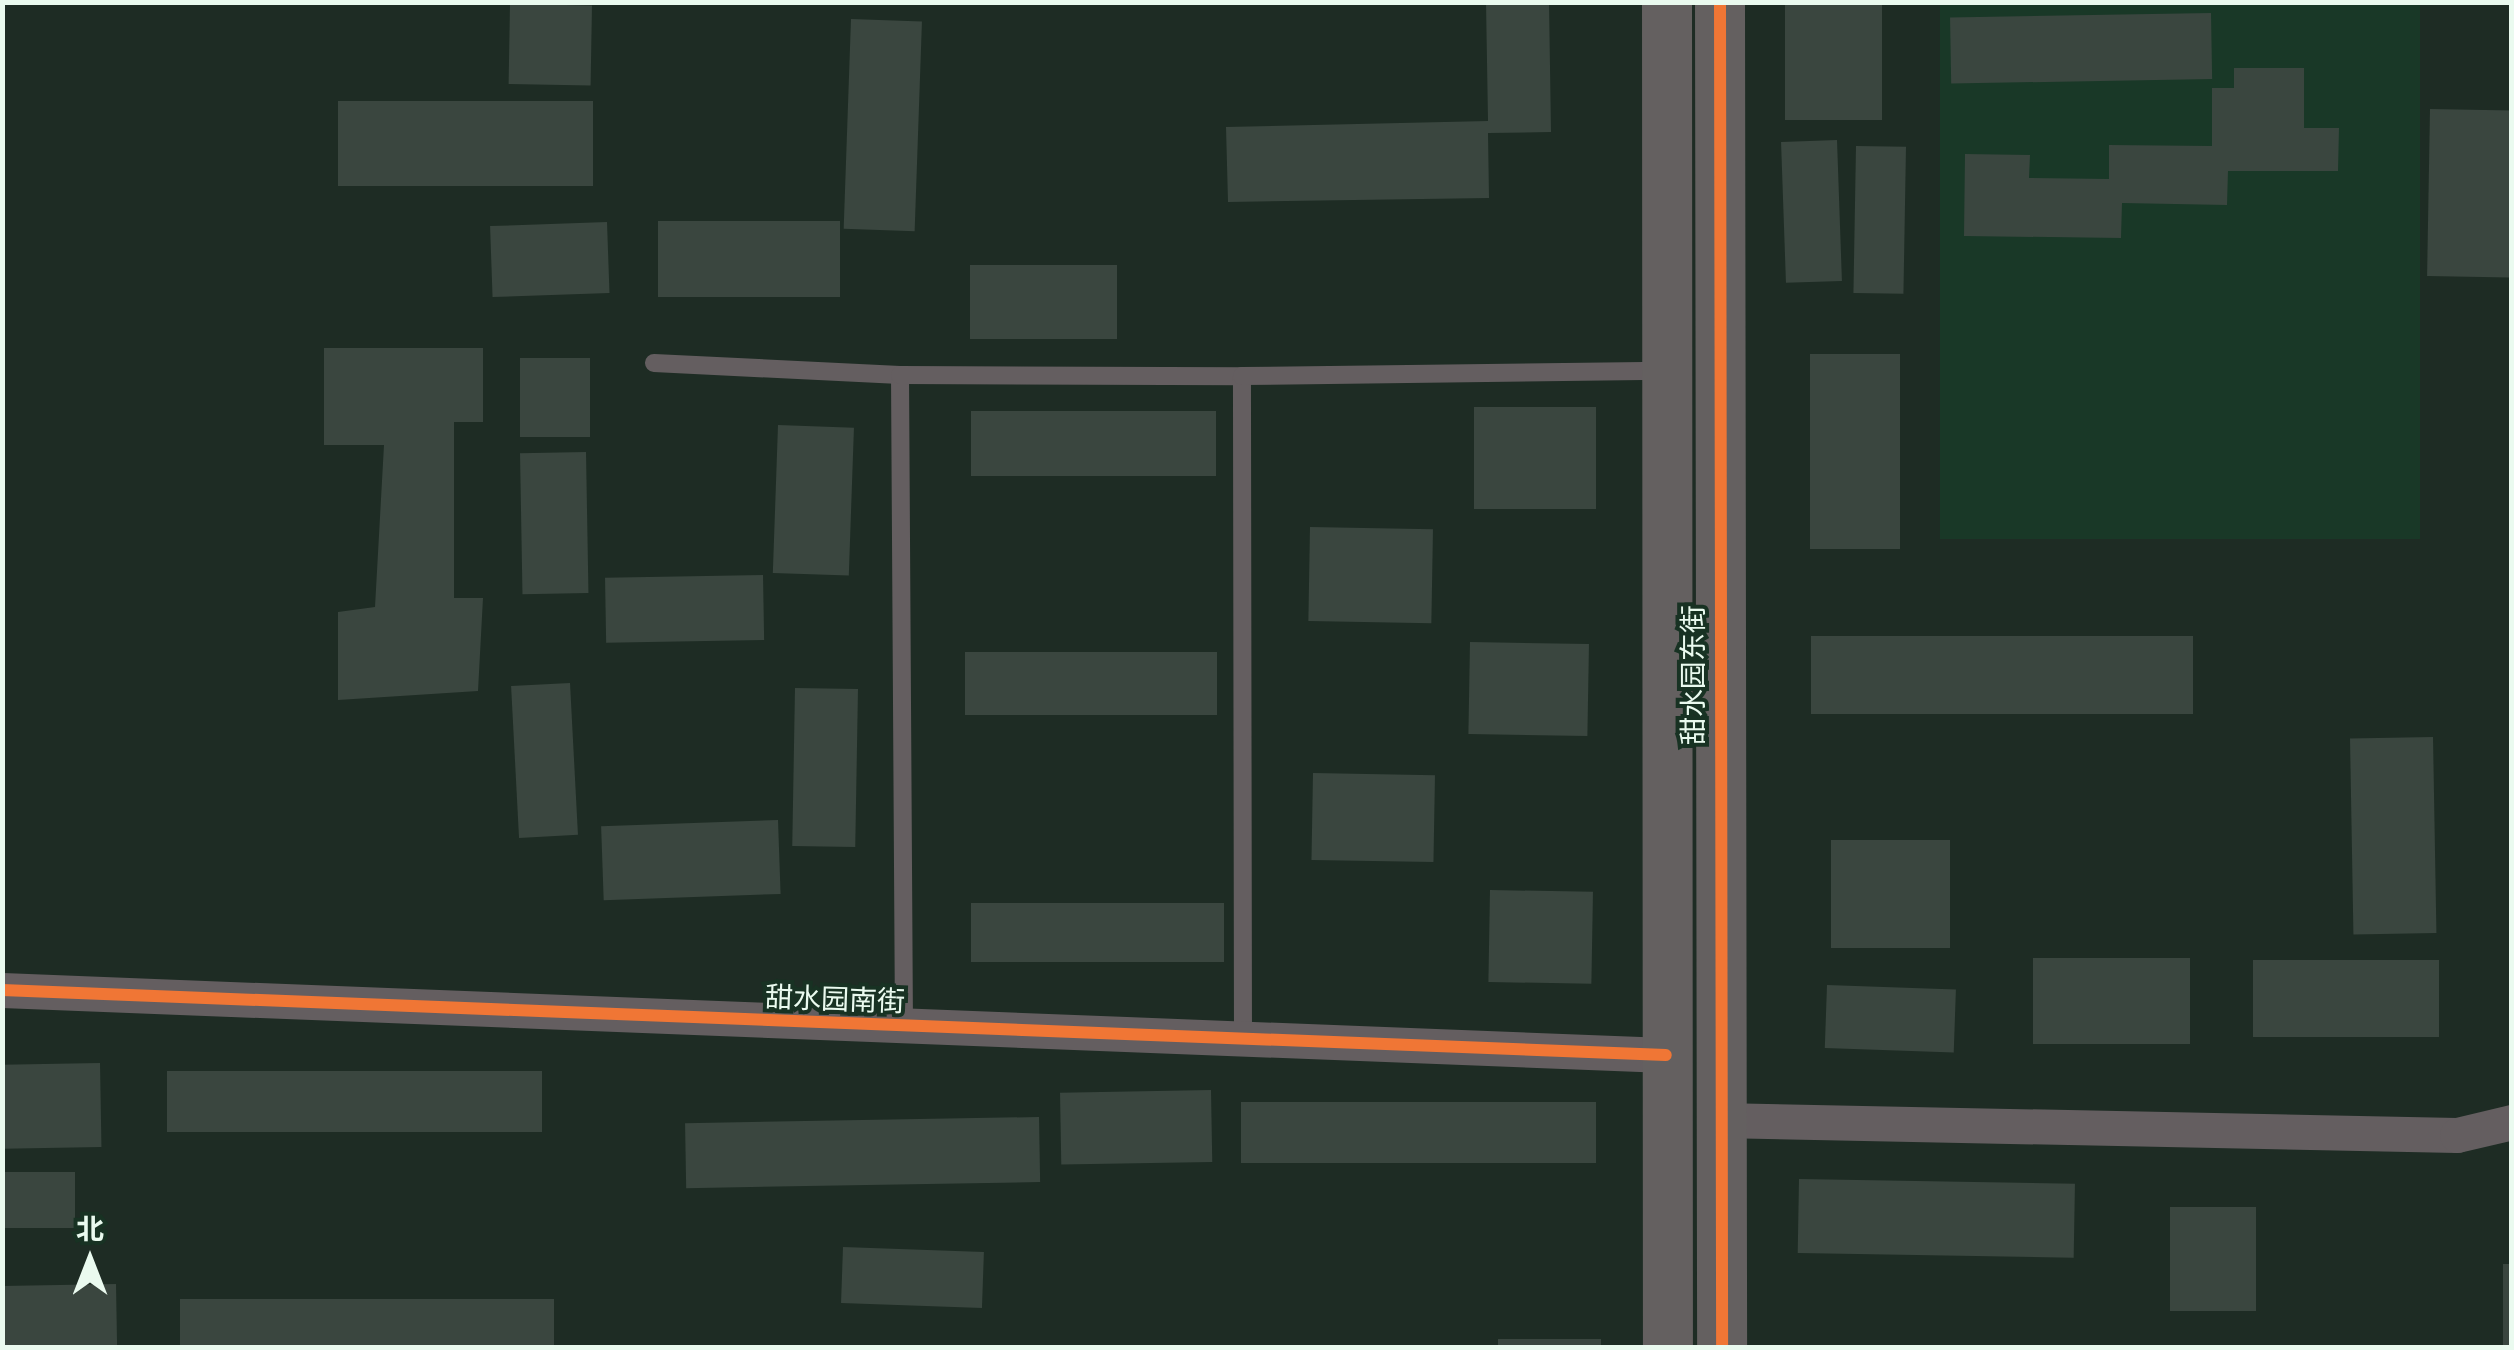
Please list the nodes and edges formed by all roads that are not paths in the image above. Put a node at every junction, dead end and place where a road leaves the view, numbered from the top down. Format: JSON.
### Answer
{"nodes":[{"id":1,"x":1667,"y":2,"type":"edge"},
{"id":2,"x":1720,"y":2,"type":"edge"},
{"id":3,"x":654,"y":363,"type":"dead end"},
{"id":4,"x":1668,"y":371,"type":"junction"},
{"id":5,"x":900,"y":374,"type":"junction"},
{"id":6,"x":1242,"y":376,"type":"junction"},
{"id":7,"x":2,"y":990,"type":"edge"},
{"id":8,"x":904,"y":1028,"type":"junction"},
{"id":9,"x":1243,"y":1043,"type":"junction"},
{"id":10,"x":1666,"y":1055,"type":"junction"},
{"id":11,"x":1718,"y":1120,"type":"junction"},
{"id":12,"x":2512,"y":1122,"type":"edge"},
{"id":13,"x":1668,"y":1348,"type":"edge"},
{"id":14,"x":1722,"y":1348,"type":"edge"}],
"edges":[{"from":1,"to":4,"type":"street","name":"甜水园东街"},
{"from":2,"to":11,"type":"street","name":"甜水园东街"},
{"from":3,"to":5,"type":"lane"},
{"from":4,"to":6,"type":"lane"},
{"from":4,"to":10,"type":"street","name":"甜水园东街"},
{"from":5,"to":6,"type":"lane"},
{"from":5,"to":8,"type":"lane"},
{"from":6,"to":9,"type":"lane"},
{"from":7,"to":8,"type":"street","name":"甜水园南街"},
{"from":8,"to":9,"type":"street","name":"甜水园南街"},
{"from":9,"to":10,"type":"street","name":"甜水园南街"},
{"from":10,"to":13,"type":"street","name":"甜水园东街"},
{"from":11,"to":12,"type":"street"},
{"from":11,"to":14,"type":"street","name":"甜水园东街"}]}
